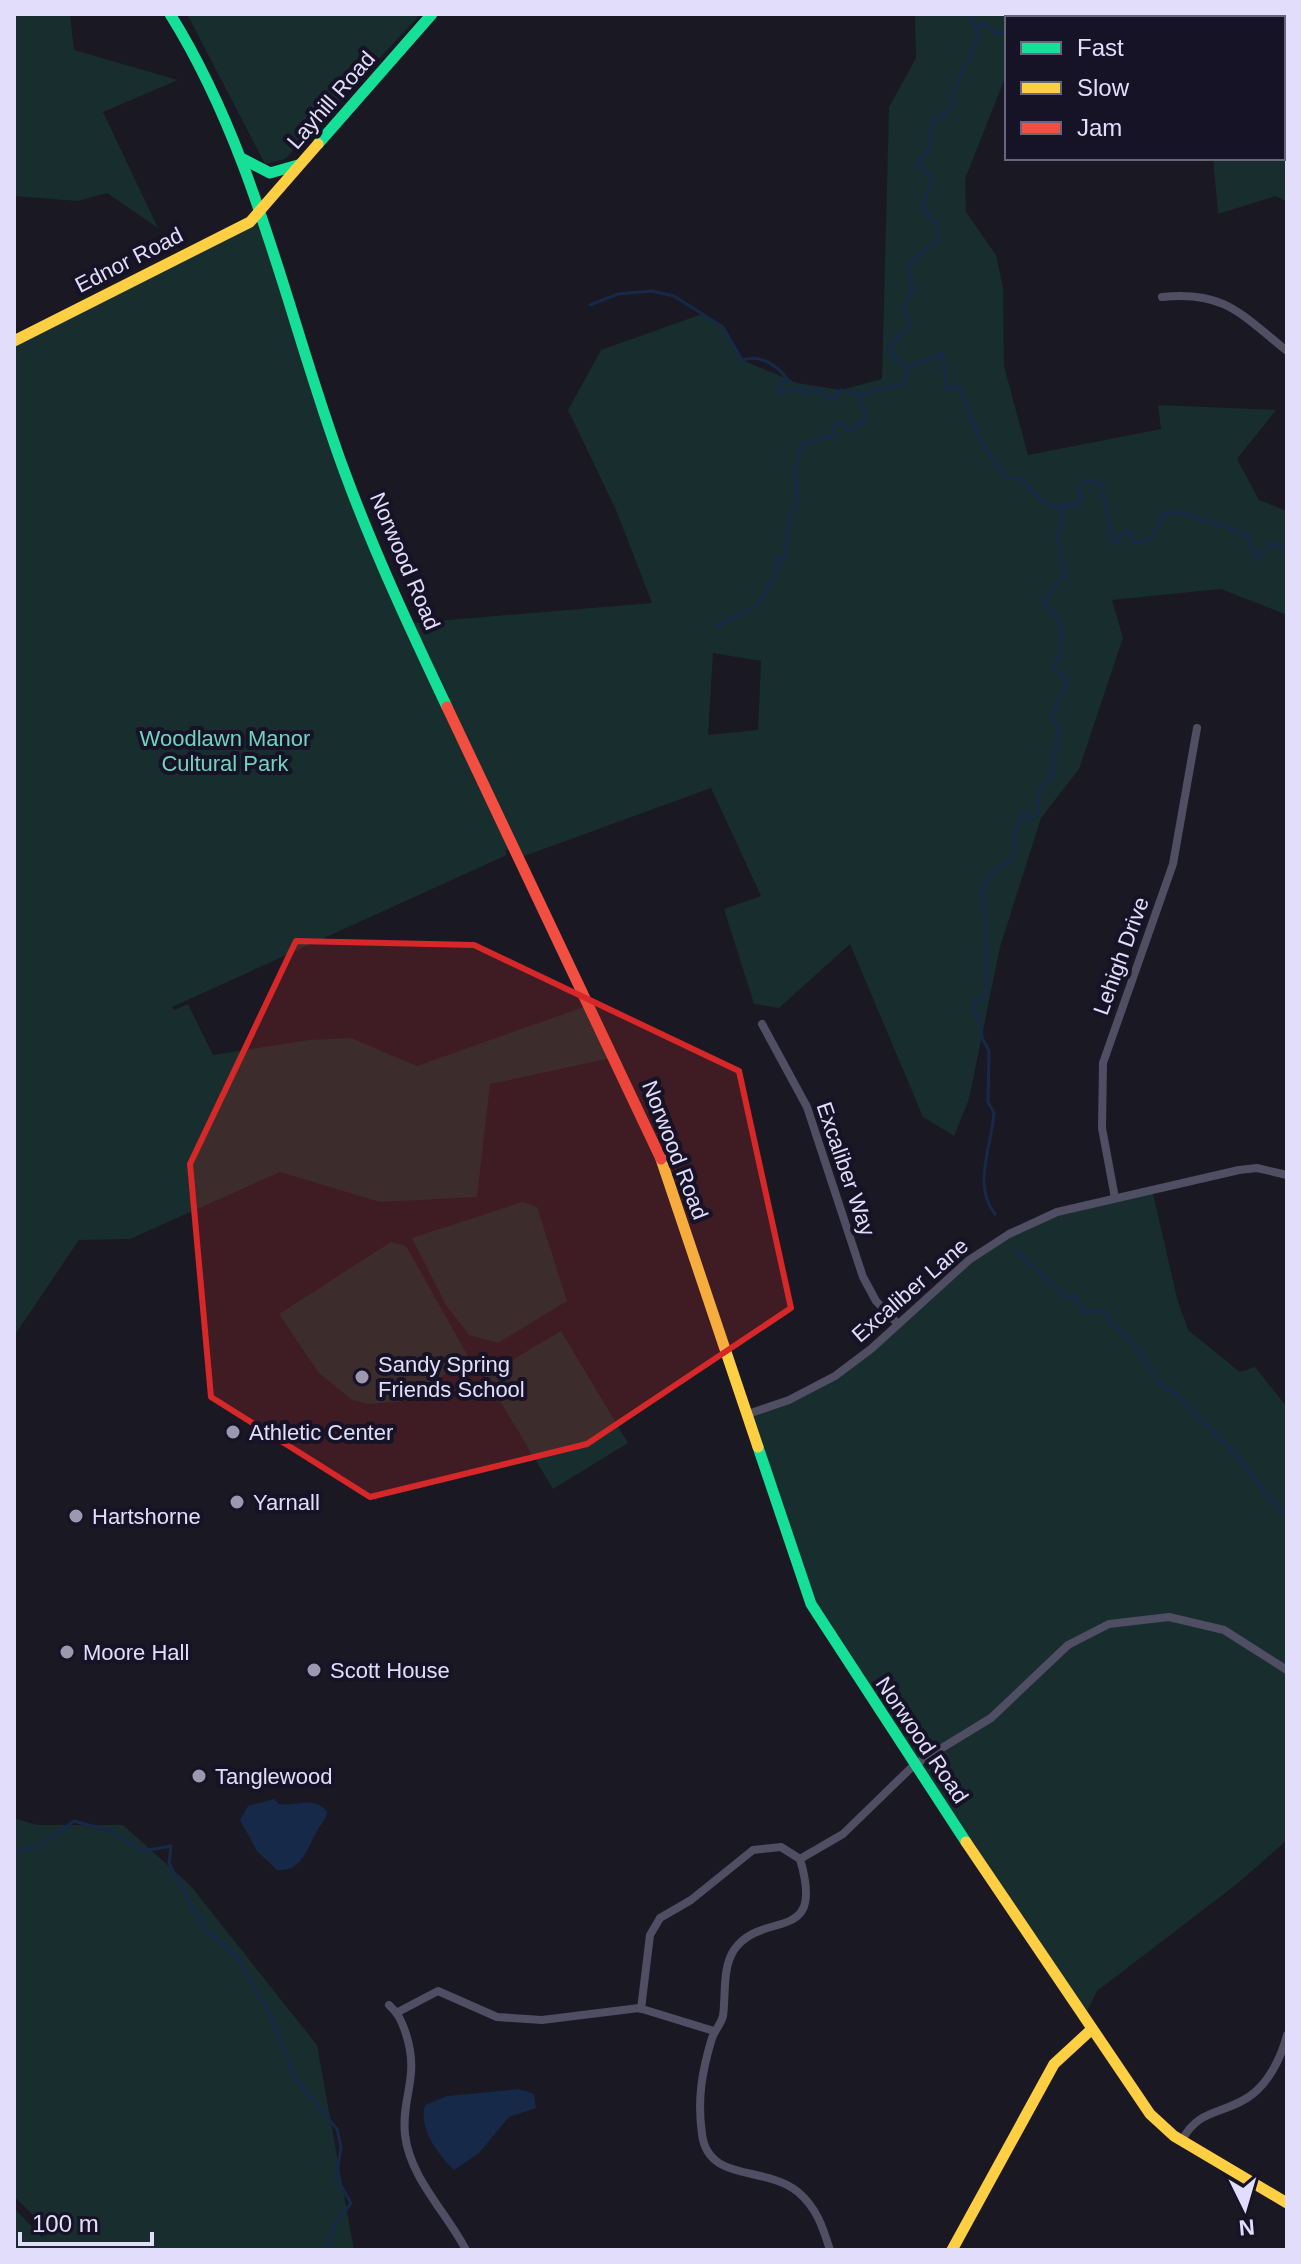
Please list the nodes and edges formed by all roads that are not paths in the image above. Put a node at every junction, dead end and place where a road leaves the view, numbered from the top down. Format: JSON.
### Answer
{"nodes":[{"id":1,"x":170,"y":14,"type":"edge"},
{"id":2,"x":432,"y":14,"type":"edge"},
{"id":3,"x":241,"y":158,"type":"junction"},
{"id":4,"x":305,"y":160,"type":"junction"},
{"id":5,"x":260,"y":212,"type":"junction"},
{"id":6,"x":1162,"y":297,"type":"dead end"},
{"id":7,"x":14,"y":341,"type":"edge"},
{"id":8,"x":1287,"y":351,"type":"edge"},
{"id":9,"x":1197,"y":728,"type":"dead end"},
{"id":10,"x":762,"y":1024,"type":"dead end"},
{"id":11,"x":1287,"y":1175,"type":"edge"},
{"id":12,"x":1115,"y":1198,"type":"junction"},
{"id":13,"x":897,"y":1323,"type":"junction"},
{"id":14,"x":748,"y":1414,"type":"junction"},
{"id":15,"x":1287,"y":1670,"type":"edge"},
{"id":16,"x":914,"y":1765,"type":"junction"},
{"id":17,"x":800,"y":1859,"type":"junction"},
{"id":18,"x":389,"y":2005,"type":"dead end"},
{"id":19,"x":641,"y":2009,"type":"junction"},
{"id":20,"x":398,"y":2012,"type":"junction"},
{"id":21,"x":1092,"y":2029,"type":"junction"},
{"id":22,"x":714,"y":2031,"type":"junction"},
{"id":23,"x":1287,"y":2035,"type":"edge"},
{"id":24,"x":1182,"y":2140,"type":"junction"},
{"id":25,"x":1287,"y":2203,"type":"edge"},
{"id":26,"x":466,"y":2250,"type":"edge"},
{"id":27,"x":830,"y":2250,"type":"edge"},
{"id":28,"x":952,"y":2250,"type":"edge"}],
"edges":[{"from":1,"to":3,"type":"main road","name":"Norwood Road"},
{"from":2,"to":4,"type":"main road","name":"Layhill Road"},
{"from":3,"to":4,"type":"main road"},
{"from":3,"to":5,"type":"main road","name":"Norwood Road"},
{"from":4,"to":5,"type":"main road","name":"Layhill Road"},
{"from":5,"to":7,"type":"main road","name":"Ednor Road"},
{"from":5,"to":14,"type":"main road","name":"Norwood Road"},
{"from":6,"to":8,"type":"street"},
{"from":9,"to":12,"type":"street","name":"Lehigh Drive"},
{"from":10,"to":13,"type":"street","name":"Excaliber Way"},
{"from":11,"to":12,"type":"street","name":"Excaliber Lane"},
{"from":12,"to":13,"type":"street","name":"Excaliber Lane"},
{"from":13,"to":14,"type":"street","name":"Excaliber Lane"},
{"from":14,"to":16,"type":"main road","name":"Norwood Road"},
{"from":15,"to":16,"type":"street"},
{"from":16,"to":17,"type":"street"},
{"from":16,"to":21,"type":"main road","name":"Norwood Road"},
{"from":17,"to":19,"type":"street"},
{"from":17,"to":22,"type":"street"},
{"from":18,"to":20,"type":"street"},
{"from":19,"to":20,"type":"street"},
{"from":19,"to":22,"type":"street"},
{"from":20,"to":26,"type":"street"},
{"from":21,"to":24,"type":"main road","name":"Norwood Road"},
{"from":21,"to":28,"type":"main road"},
{"from":22,"to":27,"type":"street"},
{"from":23,"to":24,"type":"street"},
{"from":24,"to":25,"type":"main road","name":"Norwood Road"}]}
